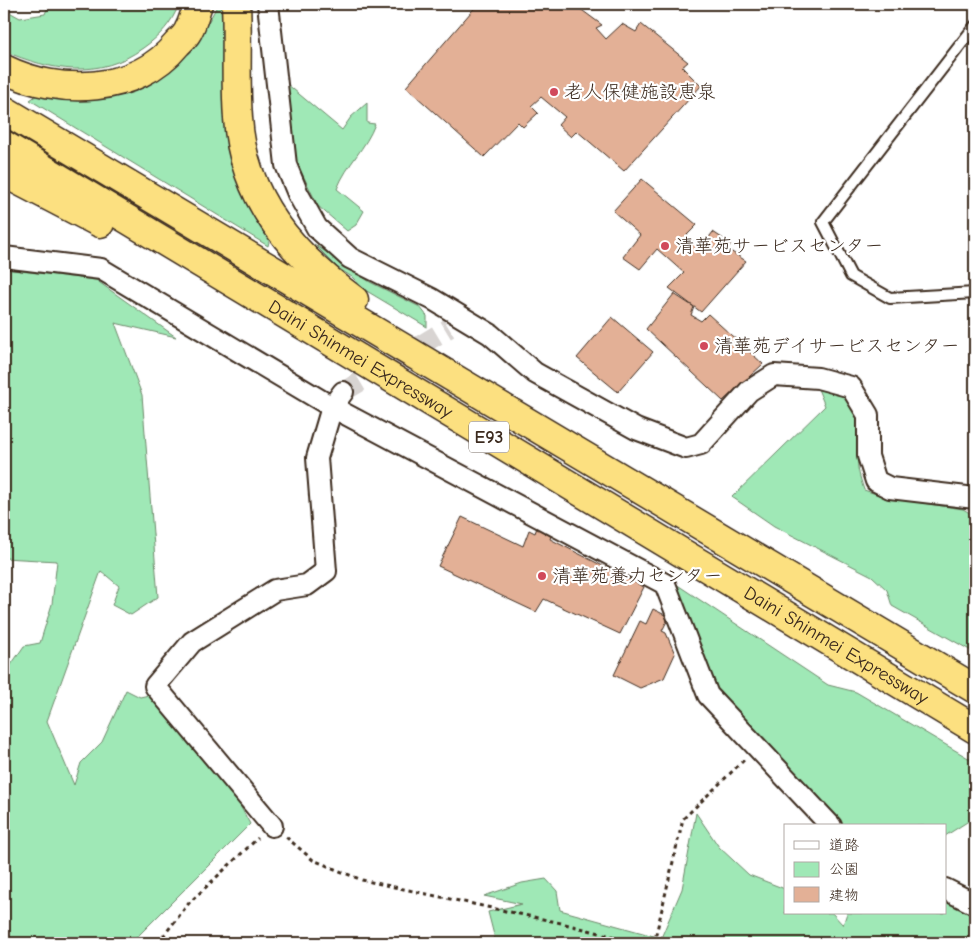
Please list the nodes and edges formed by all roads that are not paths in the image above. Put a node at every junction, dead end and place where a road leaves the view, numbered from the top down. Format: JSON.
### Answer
{"nodes":[{"id":1,"x":198,"y":4,"type":"edge"},
{"id":2,"x":236,"y":4,"type":"edge"},
{"id":3,"x":268,"y":4,"type":"edge"},
{"id":4,"x":975,"y":26,"type":"edge"},
{"id":5,"x":4,"y":69,"type":"edge"},
{"id":6,"x":4,"y":110,"type":"edge"},
{"id":7,"x":4,"y":145,"type":"edge"},
{"id":8,"x":4,"y":173,"type":"edge"},
{"id":9,"x":4,"y":257,"type":"edge"},
{"id":10,"x":975,"y":293,"type":"edge"},
{"id":11,"x":393,"y":341,"type":"junction"},
{"id":12,"x":335,"y":344,"type":"junction"},
{"id":13,"x":338,"y":399,"type":"junction"},
{"id":14,"x":975,"y":498,"type":"edge"},
{"id":15,"x":975,"y":689,"type":"edge"},
{"id":16,"x":975,"y":729,"type":"edge"},
{"id":17,"x":829,"y":824,"type":"edge"},
{"id":18,"x":272,"y":826,"type":"road end"},
{"id":19,"x":946,"y":890,"type":"edge"},
{"id":20,"x":975,"y":904,"type":"edge"}],
"edges":[{"from":1,"to":5,"type":"highway"},
{"from":2,"to":11,"type":"highway"},
{"from":3,"to":14,"type":"street"},
{"from":4,"to":10,"type":"lane"},
{"from":6,"to":11,"type":"highway","name":"Daini Shinmei Expressway","number":"E93"},
{"from":7,"to":12,"type":"highway","name":"Daini Shinmei Expressway","number":"E93"},
{"from":8,"to":12,"type":"highway"},
{"from":9,"to":13,"type":"street"},
{"from":11,"to":15,"type":"highway","name":"Daini Shinmei Expressway","number":"E93"},
{"from":12,"to":16,"type":"highway","name":"Daini Shinmei Expressway","number":"E93"},
{"from":13,"to":17,"type":"street"},
{"from":13,"to":18,"type":"street"},
{"from":19,"to":20,"type":"street"}]}
